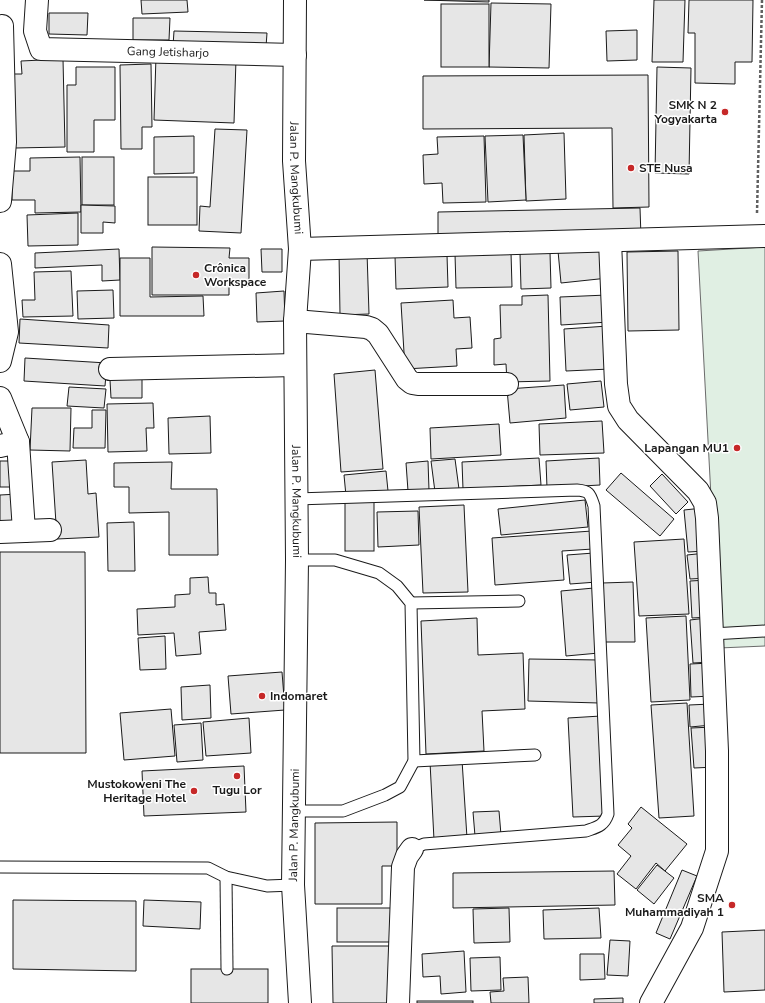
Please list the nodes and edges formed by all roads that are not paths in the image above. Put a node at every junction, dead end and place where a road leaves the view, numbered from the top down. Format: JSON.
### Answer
{"nodes":[{"id":1,"x":37,"y":0,"type":"edge"},
{"id":2,"x":295,"y":0,"type":"edge"},
{"id":3,"x":1,"y":26,"type":"edge"},
{"id":4,"x":41,"y":49,"type":"junction"},
{"id":5,"x":295,"y":55,"type":"junction"},
{"id":6,"x":0,"y":189,"type":"edge"},
{"id":7,"x":761,"y":237,"type":"edge"},
{"id":8,"x":610,"y":241,"type":"junction"},
{"id":9,"x":300,"y":249,"type":"junction"},
{"id":10,"x":0,"y":264,"type":"edge"},
{"id":11,"x":295,"y":321,"type":"junction"},
{"id":12,"x":0,"y":361,"type":"edge"},
{"id":13,"x":295,"y":365,"type":"junction"},
{"id":14,"x":110,"y":369,"type":"dead end"},
{"id":15,"x":507,"y":384,"type":"dead end"},
{"id":16,"x":0,"y":398,"type":"edge"},
{"id":17,"x":9,"y":444,"type":"edge"},
{"id":18,"x":296,"y":499,"type":"junction"},
{"id":19,"x":50,"y":530,"type":"dead end"},
{"id":20,"x":24,"y":531,"type":"junction"},
{"id":21,"x":0,"y":532,"type":"edge"},
{"id":22,"x":297,"y":560,"type":"junction"},
{"id":23,"x":519,"y":601,"type":"dead end"},
{"id":24,"x":411,"y":603,"type":"junction"},
{"id":25,"x":765,"y":631,"type":"edge"},
{"id":26,"x":712,"y":634,"type":"junction"},
{"id":27,"x":534,"y":755,"type":"dead end"},
{"id":28,"x":414,"y":761,"type":"junction"},
{"id":29,"x":294,"y":812,"type":"junction"},
{"id":30,"x":412,"y":848,"type":"joint"},
{"id":31,"x":0,"y":867,"type":"edge"},
{"id":32,"x":226,"y":877,"type":"junction"},
{"id":33,"x":293,"y":885,"type":"junction"},
{"id":34,"x":227,"y":969,"type":"dead end"},
{"id":35,"x":300,"y":1003,"type":"edge"},
{"id":36,"x":398,"y":1003,"type":"edge"},
{"id":37,"x":651,"y":1003,"type":"edge"}],
"edges":[{"from":1,"to":4,"type":"street"},
{"from":2,"to":5,"type":"street","name":"Jalan P. Mangkubumi"},
{"from":3,"to":4,"type":"street","name":"Gang Jetisharjo"},
{"from":3,"to":6,"type":"street"},
{"from":4,"to":5,"type":"street","name":"Gang Jetisharjo"},
{"from":5,"to":9,"type":"street","name":"Jalan P. Mangkubumi"},
{"from":7,"to":8,"type":"street"},
{"from":8,"to":9,"type":"street"},
{"from":8,"to":26,"type":"street"},
{"from":9,"to":11,"type":"street","name":"Jalan P. Mangkubumi"},
{"from":10,"to":12,"type":"street"},
{"from":11,"to":13,"type":"street","name":"Jalan P. Mangkubumi"},
{"from":11,"to":15,"type":"street"},
{"from":13,"to":14,"type":"street"},
{"from":13,"to":18,"type":"street","name":"Jalan P. Mangkubumi"},
{"from":16,"to":17,"type":"street"},
{"from":17,"to":20,"type":"street"},
{"from":18,"to":22,"type":"street","name":"Jalan P. Mangkubumi"},
{"from":18,"to":30,"type":"lane"},
{"from":19,"to":20,"type":"street"},
{"from":20,"to":21,"type":"street"},
{"from":22,"to":24,"type":"lane"},
{"from":22,"to":29,"type":"street","name":"Jalan P. Mangkubumi"},
{"from":23,"to":24,"type":"lane"},
{"from":24,"to":28,"type":"lane"},
{"from":25,"to":26,"type":"lane"},
{"from":26,"to":37,"type":"street"},
{"from":27,"to":28,"type":"lane"},
{"from":28,"to":29,"type":"lane"},
{"from":29,"to":33,"type":"street","name":"Jalan P. Mangkubumi"},
{"from":30,"to":36,"type":"street"},
{"from":31,"to":32,"type":"lane"},
{"from":32,"to":33,"type":"lane"},
{"from":32,"to":34,"type":"lane"},
{"from":33,"to":35,"type":"street","name":"Jalan P. Mangkubumi"}]}
